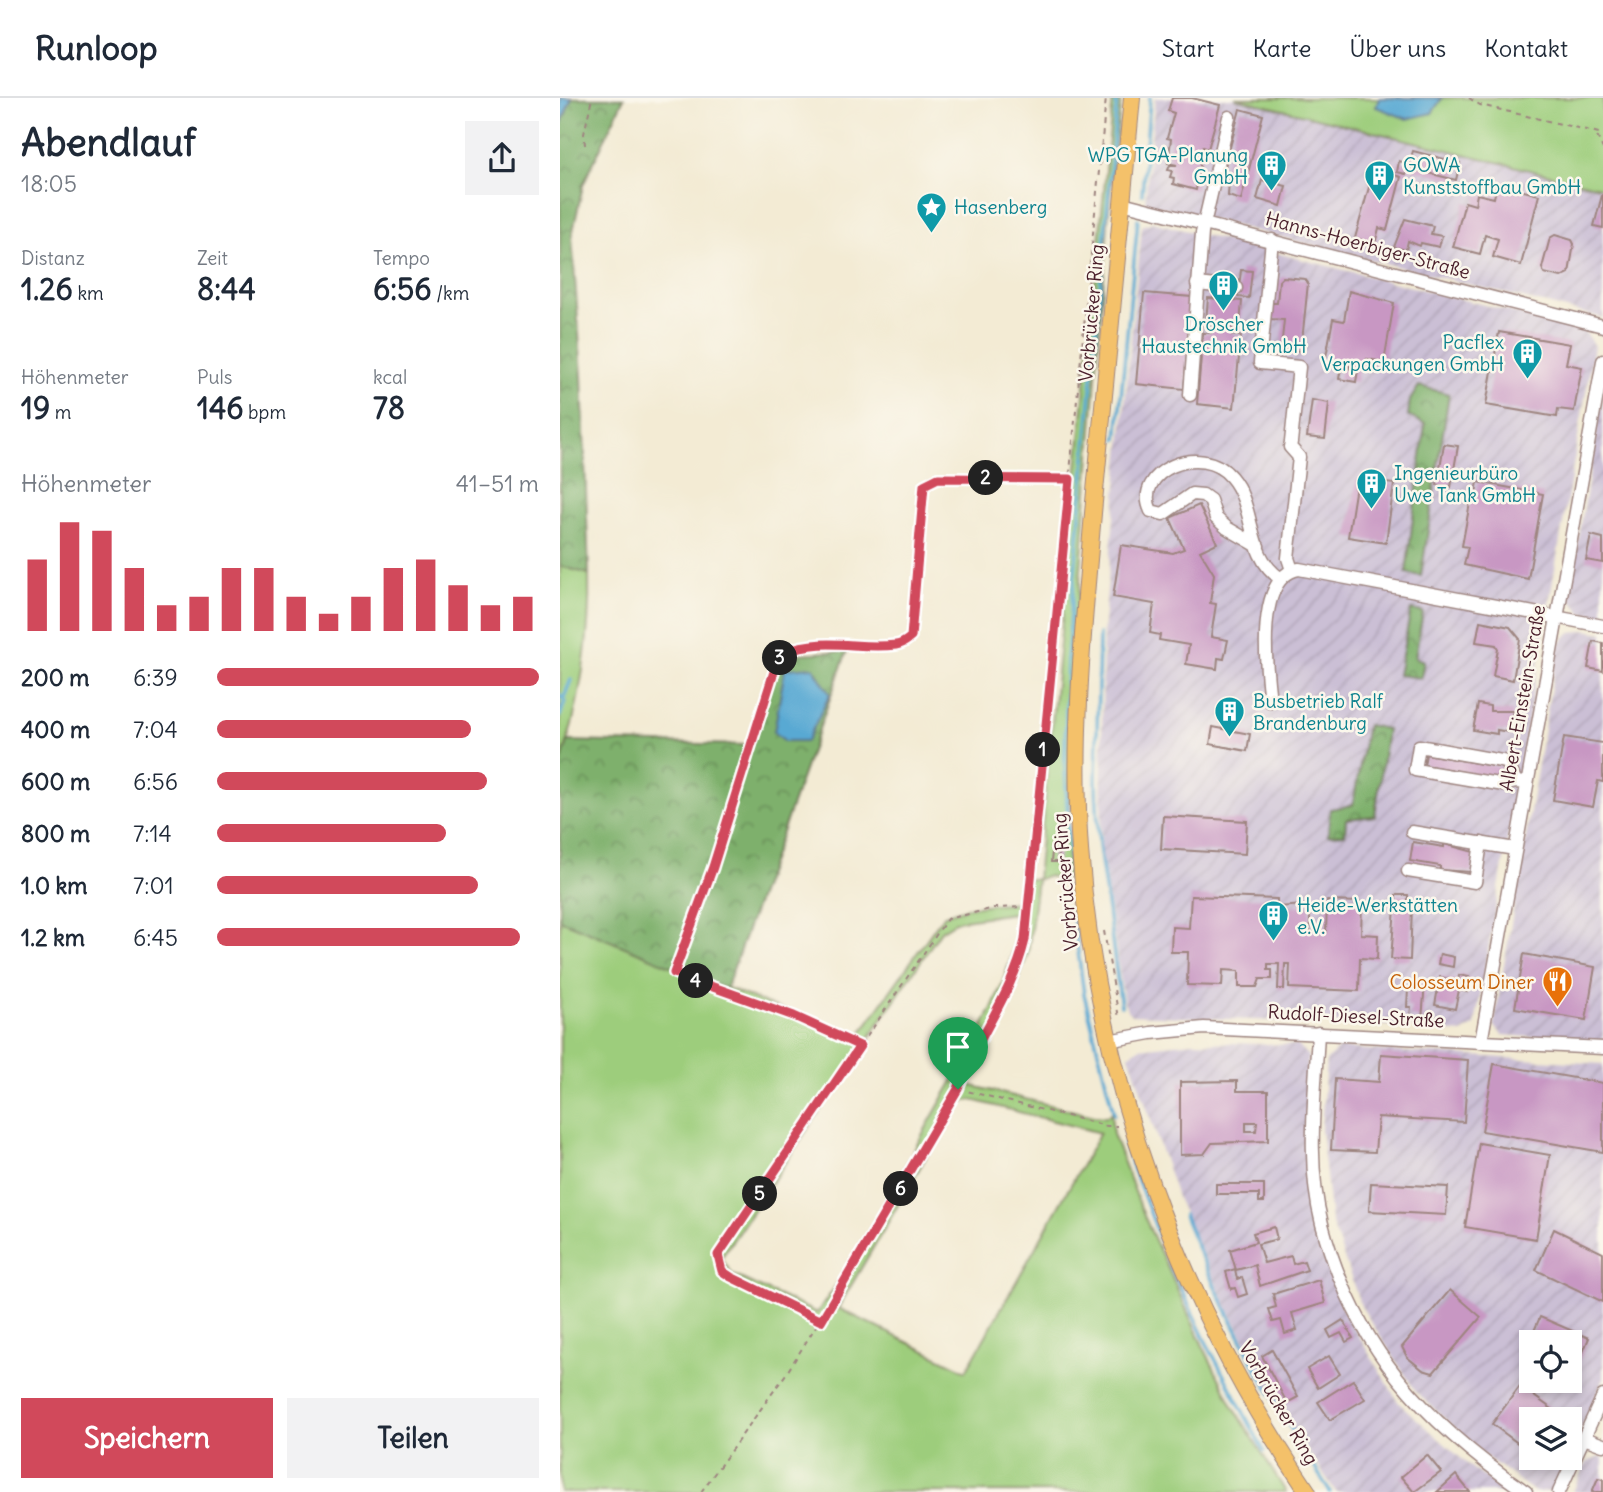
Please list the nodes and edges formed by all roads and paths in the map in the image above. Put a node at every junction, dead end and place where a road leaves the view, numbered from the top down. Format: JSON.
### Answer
{"nodes":[{"id":1,"x":592,"y":98,"type":"edge"},
{"id":2,"x":1106,"y":98,"type":"edge"},
{"id":3,"x":1132,"y":98,"type":"edge"},
{"id":4,"x":1469,"y":98,"type":"edge"},
{"id":5,"x":1229,"y":117,"type":"dead end"},
{"id":6,"x":1603,"y":134,"type":"edge"},
{"id":7,"x":1597,"y":135,"type":"junction"},
{"id":8,"x":585,"y":145,"type":"dead end"},
{"id":9,"x":1603,"y":149,"type":"edge"},
{"id":10,"x":1122,"y":203,"type":"junction"},
{"id":11,"x":1204,"y":222,"type":"junction"},
{"id":12,"x":1272,"y":240,"type":"junction"},
{"id":13,"x":1197,"y":284,"type":"junction"},
{"id":14,"x":1236,"y":288,"type":"dead end"},
{"id":15,"x":1603,"y":326,"type":"edge"},
{"id":16,"x":1603,"y":361,"type":"edge"},
{"id":17,"x":1190,"y":395,"type":"dead end"},
{"id":18,"x":1070,"y":479,"type":"junction"},
{"id":19,"x":1258,"y":546,"type":"junction"},
{"id":20,"x":1286,"y":574,"type":"junction"},
{"id":21,"x":1555,"y":617,"type":"junction"},
{"id":22,"x":1603,"y":626,"type":"edge"},
{"id":23,"x":1270,"y":701,"type":"dead end"},
{"id":24,"x":1521,"y":782,"type":"junction"},
{"id":25,"x":1412,"y":832,"type":"dead end"},
{"id":26,"x":1481,"y":843,"type":"junction"},
{"id":27,"x":1515,"y":849,"type":"junction"},
{"id":28,"x":1408,"y":871,"type":"dead end"},
{"id":29,"x":1028,"y":907,"type":"junction"},
{"id":30,"x":1103,"y":929,"type":"dead end"},
{"id":31,"x":1120,"y":1022,"type":"dead end"},
{"id":32,"x":1318,"y":1034,"type":"junction"},
{"id":33,"x":1108,"y":1041,"type":"junction"},
{"id":34,"x":1481,"y":1042,"type":"junction"},
{"id":35,"x":860,"y":1046,"type":"junction"},
{"id":36,"x":1603,"y":1048,"type":"edge"},
{"id":37,"x":958,"y":1089,"type":"junction"},
{"id":38,"x":1132,"y":1121,"type":"junction"},
{"id":39,"x":821,"y":1321,"type":"junction"},
{"id":40,"x":1603,"y":1396,"type":"edge"},
{"id":41,"x":1584,"y":1438,"type":"junction"},
{"id":42,"x":1603,"y":1445,"type":"edge"},
{"id":43,"x":701,"y":1492,"type":"edge"},
{"id":44,"x":1308,"y":1492,"type":"edge"},
{"id":45,"x":1526,"y":1492,"type":"edge"},
{"id":46,"x":1559,"y":1492,"type":"edge"}],
"edges":[{"from":1,"to":8,"type":"path"},
{"from":2,"to":18,"type":"path"},
{"from":3,"to":10,"type":"main road","name":"Vorbrücker Ring"},
{"from":4,"to":7,"type":"path"},
{"from":5,"to":11,"type":"street"},
{"from":6,"to":7,"type":"path"},
{"from":7,"to":9,"type":"path"},
{"from":10,"to":11,"type":"street","name":"Hanns-Hoerbiger-Straße"},
{"from":10,"to":33,"type":"main road","name":"Vorbrücker Ring"},
{"from":11,"to":12,"type":"street","name":"Hanns-Hoerbiger-Straße"},
{"from":11,"to":13,"type":"street"},
{"from":12,"to":15,"type":"street","name":"Hanns-Hoerbiger-Straße"},
{"from":12,"to":20,"type":"street"},
{"from":13,"to":14,"type":"street"},
{"from":13,"to":17,"type":"street"},
{"from":16,"to":21,"type":"street","name":"Albert-Einstein-Straße"},
{"from":18,"to":29,"type":"path"},
{"from":18,"to":35,"type":"path"},
{"from":19,"to":19,"type":"street"},
{"from":19,"to":20,"type":"street"},
{"from":20,"to":21,"type":"street"},
{"from":20,"to":23,"type":"street"},
{"from":21,"to":22,"type":"street"},
{"from":21,"to":24,"type":"street","name":"Albert-Einstein-Straße"},
{"from":24,"to":24,"type":"street"},
{"from":24,"to":27,"type":"street","name":"Albert-Einstein-Straße"},
{"from":25,"to":26,"type":"street"},
{"from":26,"to":27,"type":"street"},
{"from":26,"to":28,"type":"street"},
{"from":27,"to":34,"type":"street","name":"Albert-Einstein-Straße"},
{"from":29,"to":35,"type":"path"},
{"from":29,"to":37,"type":"path"},
{"from":30,"to":31,"type":"path"},
{"from":32,"to":33,"type":"street","name":"Rudolf-Diesel-Straße"},
{"from":32,"to":34,"type":"street","name":"Rudolf-Diesel-Straße"},
{"from":32,"to":45,"type":"street"},
{"from":33,"to":38,"type":"main road","name":"Vorbrücker Ring"},
{"from":34,"to":36,"type":"street","name":"Rudolf-Diesel-Straße"},
{"from":35,"to":39,"type":"path"},
{"from":37,"to":38,"type":"path"},
{"from":37,"to":39,"type":"path"},
{"from":38,"to":44,"type":"main road","name":"Vorbrücker Ring"},
{"from":39,"to":43,"type":"path"},
{"from":40,"to":41,"type":"street"},
{"from":41,"to":42,"type":"street"},
{"from":41,"to":46,"type":"street"}]}
